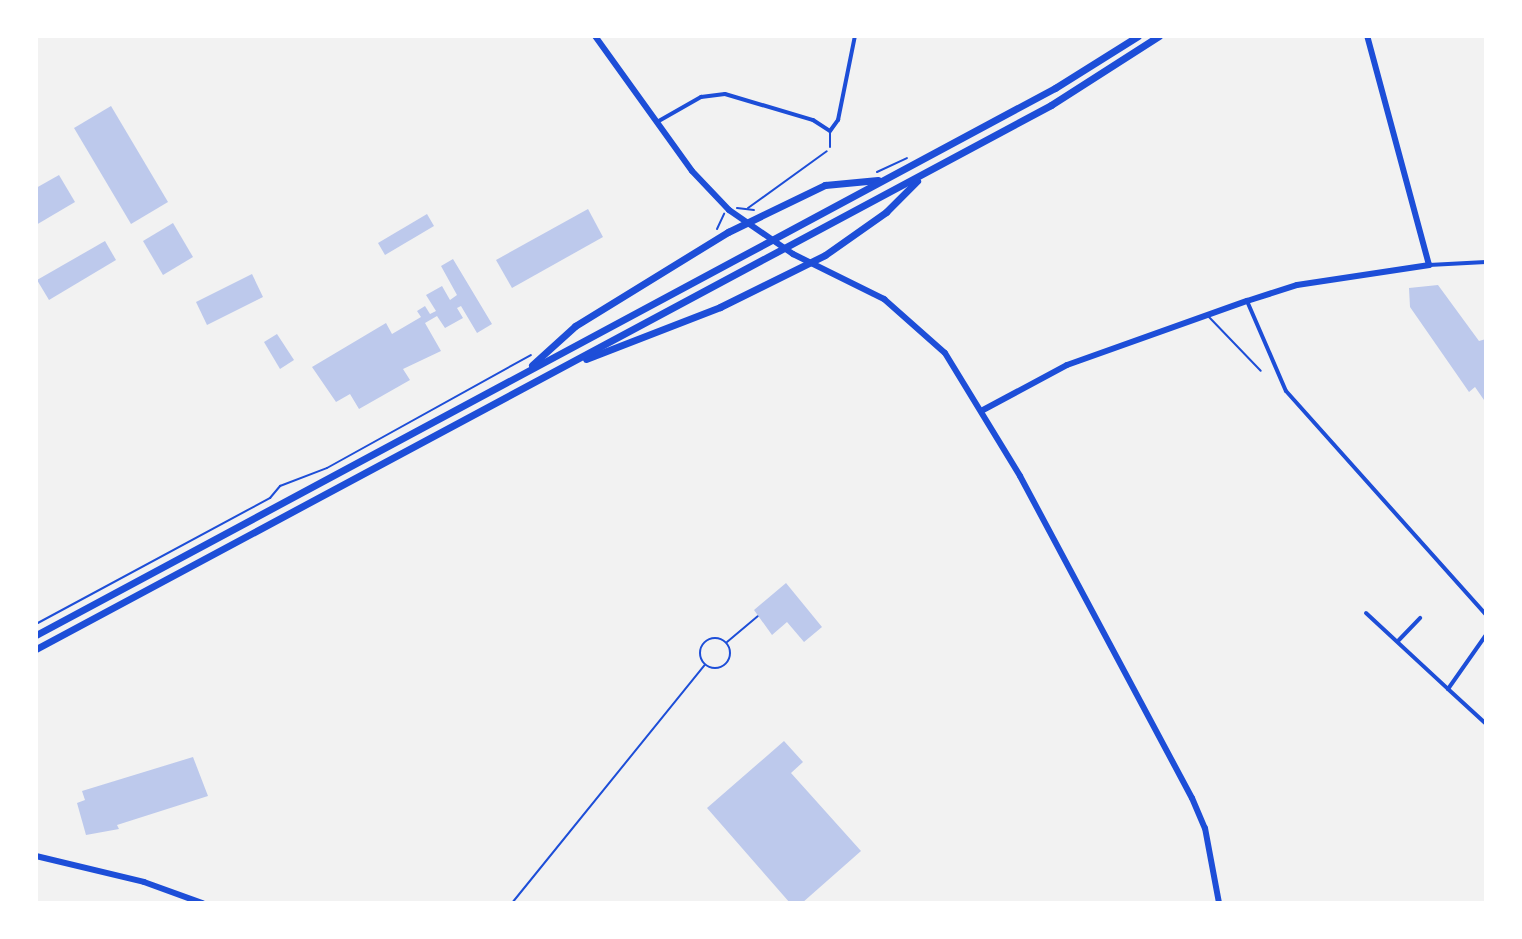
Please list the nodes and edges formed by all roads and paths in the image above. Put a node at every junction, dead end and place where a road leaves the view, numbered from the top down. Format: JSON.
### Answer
{"nodes":[{"id":1,"x":595,"y":36,"type":"edge"},
{"id":2,"x":855,"y":36,"type":"edge"},
{"id":3,"x":1138,"y":36,"type":"edge"},
{"id":4,"x":1159,"y":36,"type":"edge"},
{"id":5,"x":1367,"y":36,"type":"edge"},
{"id":6,"x":657,"y":122,"type":"junction"},
{"id":7,"x":830,"y":131,"type":"junction"},
{"id":8,"x":830,"y":147,"type":"joint"},
{"id":9,"x":914,"y":154,"type":"dead end"},
{"id":10,"x":928,"y":171,"type":"junction"},
{"id":11,"x":870,"y":175,"type":"dead end"},
{"id":12,"x":888,"y":179,"type":"junction"},
{"id":13,"x":763,"y":210,"type":"dead end"},
{"id":14,"x":718,"y":222,"type":"dead end"},
{"id":15,"x":746,"y":224,"type":"junction"},
{"id":16,"x":712,"y":237,"type":"dead end"},
{"id":17,"x":807,"y":262,"type":"junction"},
{"id":18,"x":1486,"y":262,"type":"edge"},
{"id":19,"x":1429,"y":265,"type":"junction"},
{"id":20,"x":1247,"y":301,"type":"junction"},
{"id":21,"x":1207,"y":315,"type":"junction"},
{"id":22,"x":537,"y":352,"type":"dead end"},
{"id":23,"x":565,"y":366,"type":"junction"},
{"id":24,"x":1261,"y":371,"type":"dead end"},
{"id":25,"x":521,"y":375,"type":"junction"},
{"id":26,"x":983,"y":410,"type":"junction"},
{"id":27,"x":1366,"y":613,"type":"dead end"},
{"id":28,"x":1486,"y":615,"type":"edge"},
{"id":29,"x":758,"y":616,"type":"dead end"},
{"id":30,"x":1420,"y":618,"type":"dead end"},
{"id":31,"x":36,"y":624,"type":"edge"},
{"id":32,"x":36,"y":635,"type":"edge"},
{"id":33,"x":1486,"y":635,"type":"edge"},
{"id":34,"x":1398,"y":641,"type":"junction"},
{"id":35,"x":727,"y":643,"type":"junction"},
{"id":36,"x":36,"y":649,"type":"edge"},
{"id":37,"x":705,"y":665,"type":"junction"},
{"id":38,"x":1448,"y":689,"type":"junction"},
{"id":39,"x":1485,"y":723,"type":"edge"},
{"id":40,"x":36,"y":856,"type":"edge"},
{"id":41,"x":202,"y":903,"type":"edge"},
{"id":42,"x":512,"y":903,"type":"edge"},
{"id":43,"x":1219,"y":903,"type":"edge"}],
"edges":[{"from":1,"to":6,"type":"main road"},
{"from":2,"to":7,"type":"street"},
{"from":3,"to":12,"type":"main road"},
{"from":4,"to":10,"type":"main road"},
{"from":5,"to":19,"type":"main road"},
{"from":6,"to":7,"type":"street"},
{"from":6,"to":15,"type":"main road"},
{"from":7,"to":8,"type":"lane"},
{"from":8,"to":13,"type":"path"},
{"from":9,"to":11,"type":"path"},
{"from":10,"to":17,"type":"main road"},
{"from":10,"to":23,"type":"main road"},
{"from":12,"to":15,"type":"main road"},
{"from":12,"to":25,"type":"main road"},
{"from":14,"to":16,"type":"path"},
{"from":15,"to":17,"type":"main road"},
{"from":15,"to":25,"type":"main road"},
{"from":17,"to":23,"type":"main road"},
{"from":17,"to":26,"type":"main road"},
{"from":18,"to":19,"type":"street"},
{"from":19,"to":20,"type":"main road"},
{"from":20,"to":21,"type":"main road"},
{"from":20,"to":28,"type":"street"},
{"from":21,"to":24,"type":"lane"},
{"from":21,"to":26,"type":"main road"},
{"from":22,"to":31,"type":"path"},
{"from":23,"to":36,"type":"main road"},
{"from":25,"to":32,"type":"main road"},
{"from":26,"to":43,"type":"main road"},
{"from":27,"to":34,"type":"street"},
{"from":29,"to":35,"type":"lane"},
{"from":30,"to":34,"type":"street"},
{"from":33,"to":38,"type":"street"},
{"from":34,"to":38,"type":"street"},
{"from":35,"to":37,"type":"lane"},
{"from":35,"to":37,"type":"lane"},
{"from":37,"to":42,"type":"lane"},
{"from":38,"to":39,"type":"street"},
{"from":40,"to":41,"type":"main road"}]}
